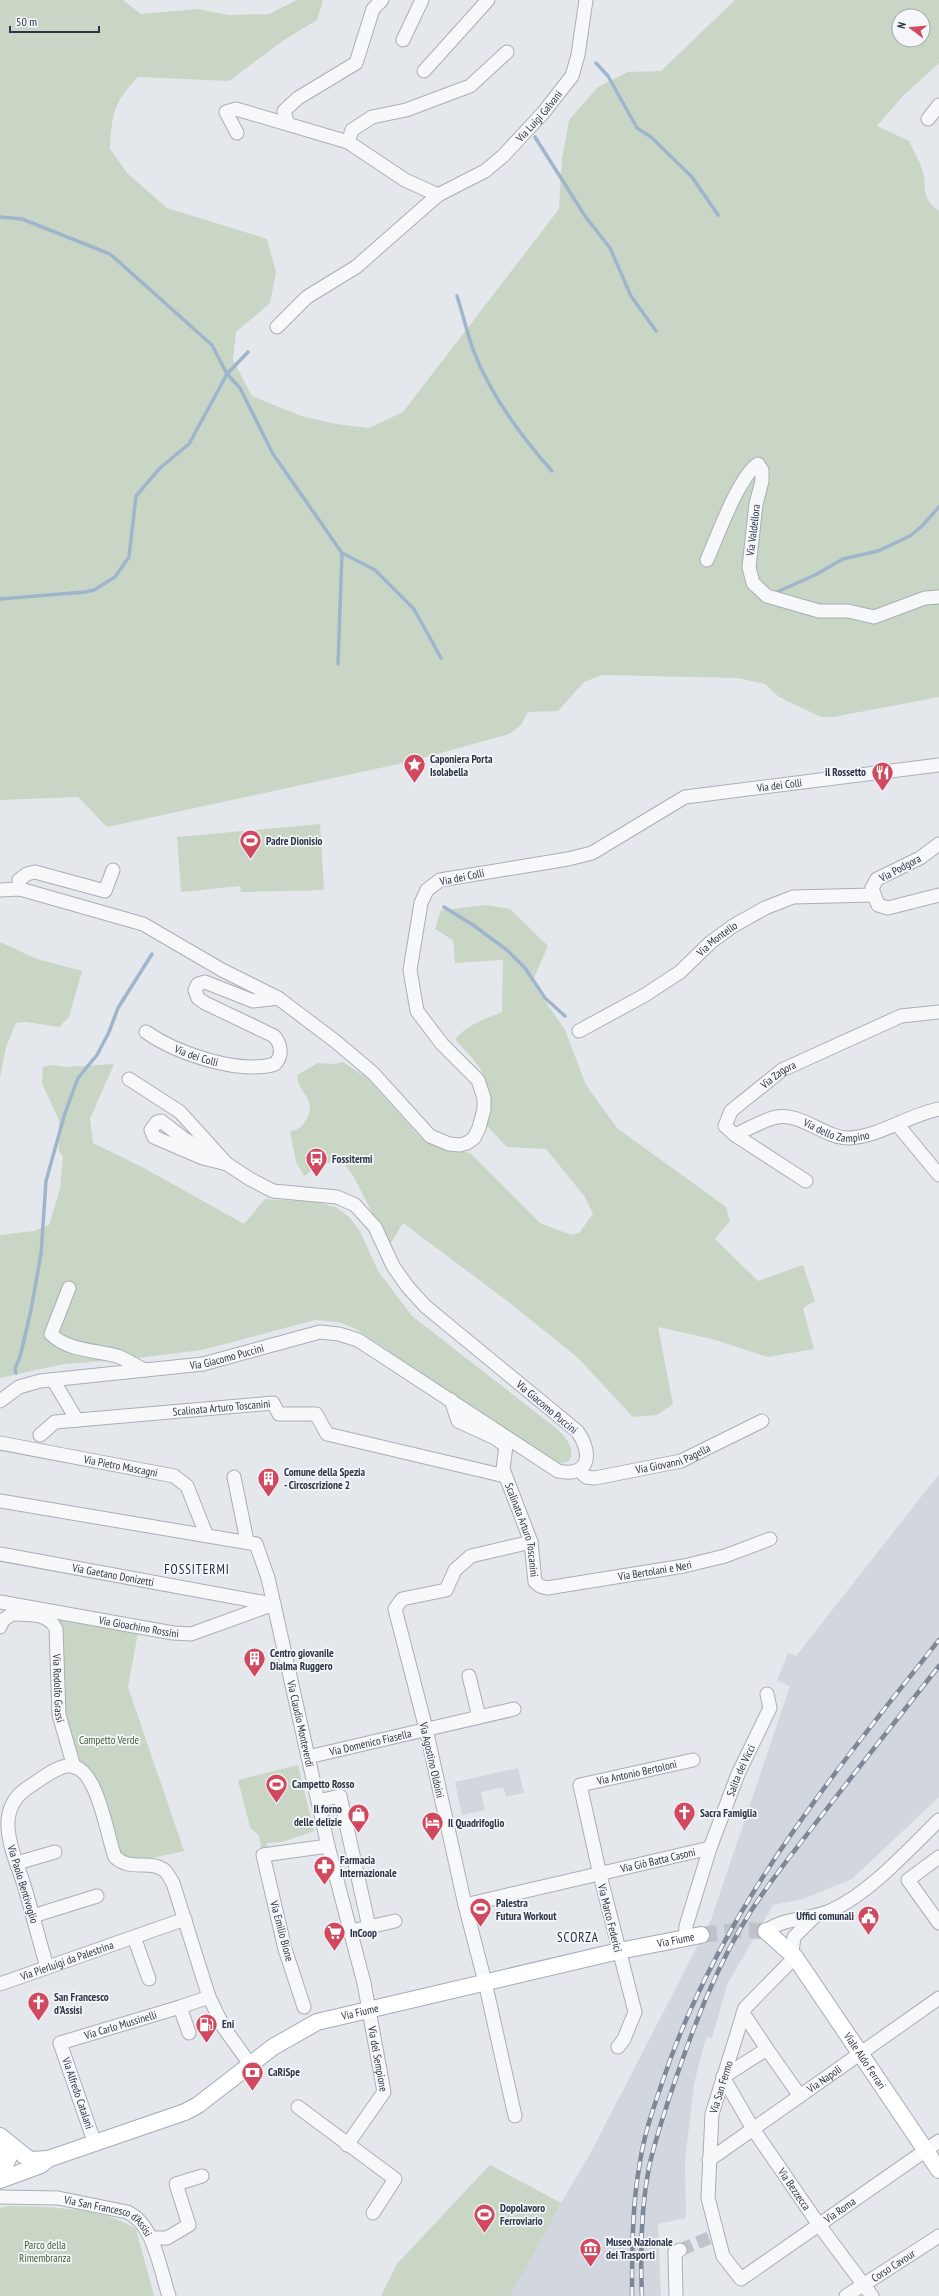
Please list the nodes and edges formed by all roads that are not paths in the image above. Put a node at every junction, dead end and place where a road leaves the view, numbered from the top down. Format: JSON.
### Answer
{"nodes":[{"id":1,"x":382,"y":0,"type":"edge"},
{"id":2,"x":422,"y":0,"type":"edge"},
{"id":3,"x":488,"y":0,"type":"edge"},
{"id":4,"x":586,"y":0,"type":"edge"},
{"id":5,"x":403,"y":40,"type":"dead end"},
{"id":6,"x":507,"y":52,"type":"dead end"},
{"id":7,"x":424,"y":71,"type":"dead end"},
{"id":8,"x":939,"y":105,"type":"edge"},
{"id":9,"x":928,"y":119,"type":"dead end"},
{"id":10,"x":287,"y":122,"type":"junction"},
{"id":11,"x":237,"y":133,"type":"dead end"},
{"id":12,"x":348,"y":142,"type":"junction"},
{"id":13,"x":438,"y":195,"type":"junction"},
{"id":14,"x":277,"y":327,"type":"dead end"},
{"id":15,"x":707,"y":560,"type":"dead end"},
{"id":16,"x":939,"y":598,"type":"edge"},
{"id":17,"x":939,"y":765,"type":"edge"},
{"id":18,"x":939,"y":844,"type":"edge"},
{"id":19,"x":113,"y":870,"type":"dead end"},
{"id":20,"x":20,"y":889,"type":"junction"},
{"id":21,"x":0,"y":890,"type":"edge"},
{"id":22,"x":873,"y":895,"type":"junction"},
{"id":23,"x":939,"y":895,"type":"edge"},
{"id":24,"x":278,"y":998,"type":"junction"},
{"id":25,"x":939,"y":1012,"type":"edge"},
{"id":26,"x":579,"y":1031,"type":"dead end"},
{"id":27,"x":146,"y":1032,"type":"dead end"},
{"id":28,"x":129,"y":1080,"type":"dead end"},
{"id":29,"x":939,"y":1109,"type":"edge"},
{"id":30,"x":897,"y":1124,"type":"junction"},
{"id":31,"x":735,"y":1135,"type":"junction"},
{"id":32,"x":227,"y":1164,"type":"junction"},
{"id":33,"x":939,"y":1175,"type":"edge"},
{"id":34,"x":806,"y":1181,"type":"dead end"},
{"id":35,"x":69,"y":1288,"type":"dead end"},
{"id":36,"x":145,"y":1370,"type":"junction"},
{"id":37,"x":52,"y":1380,"type":"junction"},
{"id":38,"x":451,"y":1400,"type":"junction"},
{"id":39,"x":0,"y":1401,"type":"edge"},
{"id":40,"x":77,"y":1420,"type":"junction"},
{"id":41,"x":762,"y":1421,"type":"dead end"},
{"id":42,"x":40,"y":1435,"type":"dead end"},
{"id":43,"x":0,"y":1442,"type":"edge"},
{"id":44,"x":580,"y":1471,"type":"junction"},
{"id":45,"x":506,"y":1476,"type":"junction"},
{"id":46,"x":234,"y":1477,"type":"dead end"},
{"id":47,"x":0,"y":1501,"type":"edge"},
{"id":48,"x":206,"y":1534,"type":"junction"},
{"id":49,"x":770,"y":1539,"type":"dead end"},
{"id":50,"x":247,"y":1541,"type":"junction"},
{"id":51,"x":531,"y":1542,"type":"junction"},
{"id":52,"x":0,"y":1554,"type":"edge"},
{"id":53,"x":538,"y":1585,"type":"joint"},
{"id":54,"x":0,"y":1602,"type":"edge"},
{"id":55,"x":274,"y":1604,"type":"junction"},
{"id":56,"x":0,"y":1627,"type":"edge"},
{"id":57,"x":469,"y":1676,"type":"dead end"},
{"id":58,"x":767,"y":1694,"type":"dead end"},
{"id":59,"x":514,"y":1709,"type":"dead end"},
{"id":60,"x":479,"y":1717,"type":"junction"},
{"id":61,"x":426,"y":1729,"type":"junction"},
{"id":62,"x":308,"y":1757,"type":"junction"},
{"id":63,"x":693,"y":1760,"type":"dead end"},
{"id":64,"x":74,"y":1767,"type":"junction"},
{"id":65,"x":580,"y":1785,"type":"joint"},
{"id":66,"x":318,"y":1801,"type":"junction"},
{"id":67,"x":939,"y":1820,"type":"edge"},
{"id":68,"x":328,"y":1846,"type":"junction"},
{"id":69,"x":710,"y":1848,"type":"junction"},
{"id":70,"x":55,"y":1852,"type":"dead end"},
{"id":71,"x":939,"y":1857,"type":"edge"},
{"id":72,"x":17,"y":1863,"type":"junction"},
{"id":73,"x":600,"y":1875,"type":"junction"},
{"id":74,"x":97,"y":1896,"type":"dead end"},
{"id":75,"x":465,"y":1905,"type":"junction"},
{"id":76,"x":33,"y":1916,"type":"junction"},
{"id":77,"x":813,"y":1918,"type":"junction"},
{"id":78,"x":185,"y":1919,"type":"junction"},
{"id":79,"x":395,"y":1921,"type":"dead end"},
{"id":80,"x":939,"y":1923,"type":"edge"},
{"id":81,"x":369,"y":1927,"type":"junction"},
{"id":82,"x":351,"y":1931,"type":"junction"},
{"id":83,"x":766,"y":1931,"type":"joint"},
{"id":84,"x":701,"y":1935,"type":"tunnel mouth"},
{"id":85,"x":134,"y":1937,"type":"junction"},
{"id":86,"x":685,"y":1939,"type":"junction"},
{"id":87,"x":619,"y":1951,"type":"junction"},
{"id":88,"x":793,"y":1955,"type":"junction"},
{"id":89,"x":47,"y":1967,"type":"junction"},
{"id":90,"x":149,"y":1979,"type":"dead end"},
{"id":91,"x":485,"y":1982,"type":"junction"},
{"id":92,"x":0,"y":1984,"type":"edge"},
{"id":93,"x":209,"y":1997,"type":"junction"},
{"id":94,"x":939,"y":1998,"type":"edge"},
{"id":95,"x":180,"y":2006,"type":"junction"},
{"id":96,"x":304,"y":2007,"type":"dead end"},
{"id":97,"x":368,"y":2009,"type":"junction"},
{"id":98,"x":743,"y":2013,"type":"junction"},
{"id":99,"x":189,"y":2033,"type":"dead end"},
{"id":100,"x":60,"y":2043,"type":"joint"},
{"id":101,"x":618,"y":2047,"type":"dead end"},
{"id":102,"x":767,"y":2048,"type":"junction"},
{"id":103,"x":860,"y":2053,"type":"junction"},
{"id":104,"x":250,"y":2064,"type":"junction"},
{"id":105,"x":723,"y":2078,"type":"junction"},
{"id":106,"x":800,"y":2096,"type":"junction"},
{"id":107,"x":298,"y":2107,"type":"dead end"},
{"id":108,"x":515,"y":2116,"type":"dead end"},
{"id":109,"x":753,"y":2129,"type":"junction"},
{"id":110,"x":2,"y":2138,"type":"edge"},
{"id":111,"x":939,"y":2140,"type":"edge"},
{"id":112,"x":95,"y":2144,"type":"junction"},
{"id":113,"x":347,"y":2145,"type":"junction"},
{"id":114,"x":926,"y":2150,"type":"junction"},
{"id":115,"x":48,"y":2159,"type":"junction"},
{"id":116,"x":709,"y":2160,"type":"junction"},
{"id":117,"x":939,"y":2170,"type":"edge"},
{"id":118,"x":0,"y":2174,"type":"edge"},
{"id":119,"x":202,"y":2176,"type":"dead end"},
{"id":120,"x":0,"y":2180,"type":"edge"},
{"id":121,"x":0,"y":2197,"type":"edge"},
{"id":122,"x":373,"y":2213,"type":"dead end"},
{"id":123,"x":819,"y":2225,"type":"junction"},
{"id":124,"x":939,"y":2236,"type":"edge"},
{"id":125,"x":151,"y":2238,"type":"junction"},
{"id":126,"x":680,"y":2250,"type":"dead end"},
{"id":127,"x":741,"y":2279,"type":"joint"},
{"id":128,"x":864,"y":2284,"type":"junction"},
{"id":129,"x":169,"y":2296,"type":"edge"},
{"id":130,"x":676,"y":2296,"type":"edge"},
{"id":131,"x":846,"y":2296,"type":"edge"},
{"id":132,"x":872,"y":2296,"type":"edge"}],
"edges":[{"from":1,"to":10,"type":"street"},
{"from":2,"to":5,"type":"street"},
{"from":3,"to":7,"type":"street"},
{"from":4,"to":13,"type":"street","name":"Via Luigi Galvani"},
{"from":6,"to":12,"type":"street"},
{"from":8,"to":9,"type":"street"},
{"from":10,"to":11,"type":"street"},
{"from":10,"to":12,"type":"street"},
{"from":12,"to":13,"type":"street"},
{"from":13,"to":14,"type":"street","name":"Via Luigi Galvani"},
{"from":15,"to":16,"type":"street","name":"Via Valdellora"},
{"from":17,"to":24,"type":"street","name":"Via dei Colli"},
{"from":18,"to":22,"type":"street","name":"Via Podgora"},
{"from":19,"to":20,"type":"street"},
{"from":20,"to":21,"type":"street","name":"Via dei Colli"},
{"from":20,"to":24,"type":"street","name":"Via dei Colli"},
{"from":22,"to":23,"type":"street","name":"Via Podgora"},
{"from":22,"to":26,"type":"street","name":"Via Montello"},
{"from":24,"to":27,"type":"street","name":"Via dei Colli"},
{"from":25,"to":31,"type":"street","name":"Via Zagora"},
{"from":28,"to":32,"type":"street","name":"Via Giacomo Puccini"},
{"from":29,"to":30,"type":"street","name":"Via dello Zampino"},
{"from":30,"to":31,"type":"street","name":"Via dello Zampino"},
{"from":30,"to":33,"type":"street"},
{"from":31,"to":34,"type":"street"},
{"from":32,"to":32,"type":"street","name":"Via Giacomo Puccini"},
{"from":32,"to":44,"type":"street","name":"Via Giacomo Puccini"},
{"from":35,"to":36,"type":"street"},
{"from":36,"to":37,"type":"street","name":"Via Giacomo Puccini"},
{"from":36,"to":38,"type":"street","name":"Via Giacomo Puccini"},
{"from":37,"to":39,"type":"street","name":"Via Giacomo Puccini"},
{"from":37,"to":40,"type":"street"},
{"from":38,"to":44,"type":"street","name":"Via Giacomo Puccini"},
{"from":38,"to":45,"type":"street","name":"Scalinata Arturo Toscanini"},
{"from":40,"to":42,"type":"street","name":"Scalinata Arturo Toscanini"},
{"from":40,"to":45,"type":"street","name":"Scalinata Arturo Toscanini"},
{"from":41,"to":44,"type":"street","name":"Via Giovanni Pagella"},
{"from":43,"to":48,"type":"street","name":"Via Pietro Mascagni"},
{"from":45,"to":51,"type":"street","name":"Scalinata Arturo Toscanini"},
{"from":46,"to":50,"type":"street"},
{"from":47,"to":48,"type":"street"},
{"from":48,"to":50,"type":"street"},
{"from":49,"to":53,"type":"street","name":"Via Bertolani e Neri"},
{"from":50,"to":55,"type":"street","name":"Via Claudio Monteverdi"},
{"from":51,"to":53,"type":"street","name":"Scalinata Arturo Toscanini"},
{"from":51,"to":61,"type":"street","name":"Via Agostino Oldoini"},
{"from":52,"to":55,"type":"street","name":"Via Gaetano Donizetti"},
{"from":54,"to":55,"type":"street","name":"Via Gioachino Rossini"},
{"from":55,"to":62,"type":"street","name":"Via Claudio Monteverdi"},
{"from":56,"to":64,"type":"street","name":"Via Rodolfo Grassi"},
{"from":57,"to":60,"type":"street"},
{"from":58,"to":69,"type":"street","name":"Salita dei Vicci"},
{"from":59,"to":60,"type":"street","name":"Via Domenico Fiasella"},
{"from":60,"to":61,"type":"street","name":"Via Domenico Fiasella"},
{"from":61,"to":62,"type":"street","name":"Via Domenico Fiasella"},
{"from":61,"to":75,"type":"street","name":"Via Agostino Oldoini"},
{"from":62,"to":66,"type":"street","name":"Via Claudio Monteverdi"},
{"from":63,"to":65,"type":"street","name":"Via Antonio Bertoloni"},
{"from":64,"to":72,"type":"street","name":"Via Paolo Bentivoglio"},
{"from":64,"to":78,"type":"street"},
{"from":65,"to":73,"type":"street","name":"Via Marco Federici"},
{"from":66,"to":68,"type":"street","name":"Via Claudio Monteverdi"},
{"from":66,"to":81,"type":"street"},
{"from":67,"to":77,"type":"street"},
{"from":68,"to":82,"type":"street","name":"Via Claudio Monteverdi"},
{"from":68,"to":96,"type":"street","name":"Via Emilio Bione"},
{"from":69,"to":73,"type":"street","name":"Via Giò Batta Casoni"},
{"from":69,"to":86,"type":"street","name":"Salita dei Vicci"},
{"from":70,"to":72,"type":"street"},
{"from":71,"to":80,"type":"street"},
{"from":72,"to":76,"type":"street","name":"Via Paolo Bentivoglio"},
{"from":73,"to":75,"type":"street","name":"Via Giò Batta Casoni"},
{"from":73,"to":87,"type":"street","name":"Via Marco Federici"},
{"from":74,"to":76,"type":"street"},
{"from":75,"to":91,"type":"street","name":"Via Agostino Oldoini"},
{"from":76,"to":89,"type":"street","name":"Via Paolo Bentivoglio"},
{"from":77,"to":83,"type":"street"},
{"from":77,"to":88,"type":"street"},
{"from":78,"to":85,"type":"street","name":"Via Pierluigi da Palestrina"},
{"from":78,"to":93,"type":"street"},
{"from":79,"to":81,"type":"street"},
{"from":81,"to":82,"type":"street"},
{"from":82,"to":97,"type":"street","name":"Via Claudio Monteverdi"},
{"from":83,"to":88,"type":"main road","name":"Viale Aldo Ferrari"},
{"from":84,"to":86,"type":"main road","name":"Via Fiume"},
{"from":85,"to":89,"type":"street","name":"Via Pierluigi da Palestrina"},
{"from":85,"to":90,"type":"street"},
{"from":86,"to":87,"type":"main road","name":"Via Fiume"},
{"from":87,"to":91,"type":"main road","name":"Via Fiume"},
{"from":87,"to":101,"type":"street","name":"Via Marco Federici"},
{"from":88,"to":98,"type":"street","name":"Via San Fermo"},
{"from":88,"to":103,"type":"main road","name":"Viale Aldo Ferrari"},
{"from":89,"to":92,"type":"street","name":"Via Pierluigi da Palestrina"},
{"from":91,"to":97,"type":"main road","name":"Via Fiume"},
{"from":91,"to":108,"type":"street","name":"Via Agostino Oldoini"},
{"from":93,"to":95,"type":"street","name":"Via Carlo Mussinelli"},
{"from":93,"to":104,"type":"street"},
{"from":94,"to":103,"type":"street","name":"Via Napoli"},
{"from":95,"to":99,"type":"street"},
{"from":95,"to":100,"type":"street","name":"Via Carlo Mussinelli"},
{"from":97,"to":104,"type":"main road","name":"Via Fiume"},
{"from":97,"to":113,"type":"street","name":"Via del Sempione"},
{"from":98,"to":102,"type":"street"},
{"from":98,"to":105,"type":"street","name":"Via San Fermo"},
{"from":100,"to":112,"type":"street","name":"Via Alfredo Catalani"},
{"from":102,"to":105,"type":"street"},
{"from":102,"to":106,"type":"street"},
{"from":103,"to":106,"type":"street","name":"Via Napoli"},
{"from":103,"to":114,"type":"main road","name":"Viale Aldo Ferrari"},
{"from":104,"to":112,"type":"main road","name":"Via Fiume"},
{"from":105,"to":109,"type":"street","name":"Via Bezzecca"},
{"from":105,"to":116,"type":"street","name":"Via San Fermo"},
{"from":106,"to":109,"type":"street","name":"Via Napoli"},
{"from":107,"to":113,"type":"street"},
{"from":109,"to":116,"type":"street","name":"Via Napoli"},
{"from":109,"to":123,"type":"street","name":"Via Bezzecca"},
{"from":110,"to":115,"type":"main road","name":"Via Fiume"},
{"from":110,"to":118,"type":"main road","name":"Via Fiume"},
{"from":111,"to":114,"type":"street","name":"Via Roma"},
{"from":112,"to":115,"type":"main road","name":"Via Fiume"},
{"from":113,"to":122,"type":"street"},
{"from":114,"to":117,"type":"main road","name":"Viale Aldo Ferrari"},
{"from":114,"to":123,"type":"street","name":"Via Roma"},
{"from":115,"to":120,"type":"main road","name":"Via Fiume"},
{"from":116,"to":127,"type":"street","name":"Via San Fermo"},
{"from":119,"to":125,"type":"street"},
{"from":121,"to":125,"type":"street","name":"Via San Francesco d'Assisi"},
{"from":123,"to":127,"type":"street","name":"Via Roma"},
{"from":123,"to":128,"type":"street","name":"Via Bezzecca"},
{"from":124,"to":128,"type":"street","name":"Corso Cavour"},
{"from":125,"to":129,"type":"street","name":"Via San Francesco d'Assisi"},
{"from":126,"to":130,"type":"street"},
{"from":128,"to":131,"type":"street","name":"Corso Cavour"},
{"from":128,"to":132,"type":"street","name":"Via Bezzecca"}]}
